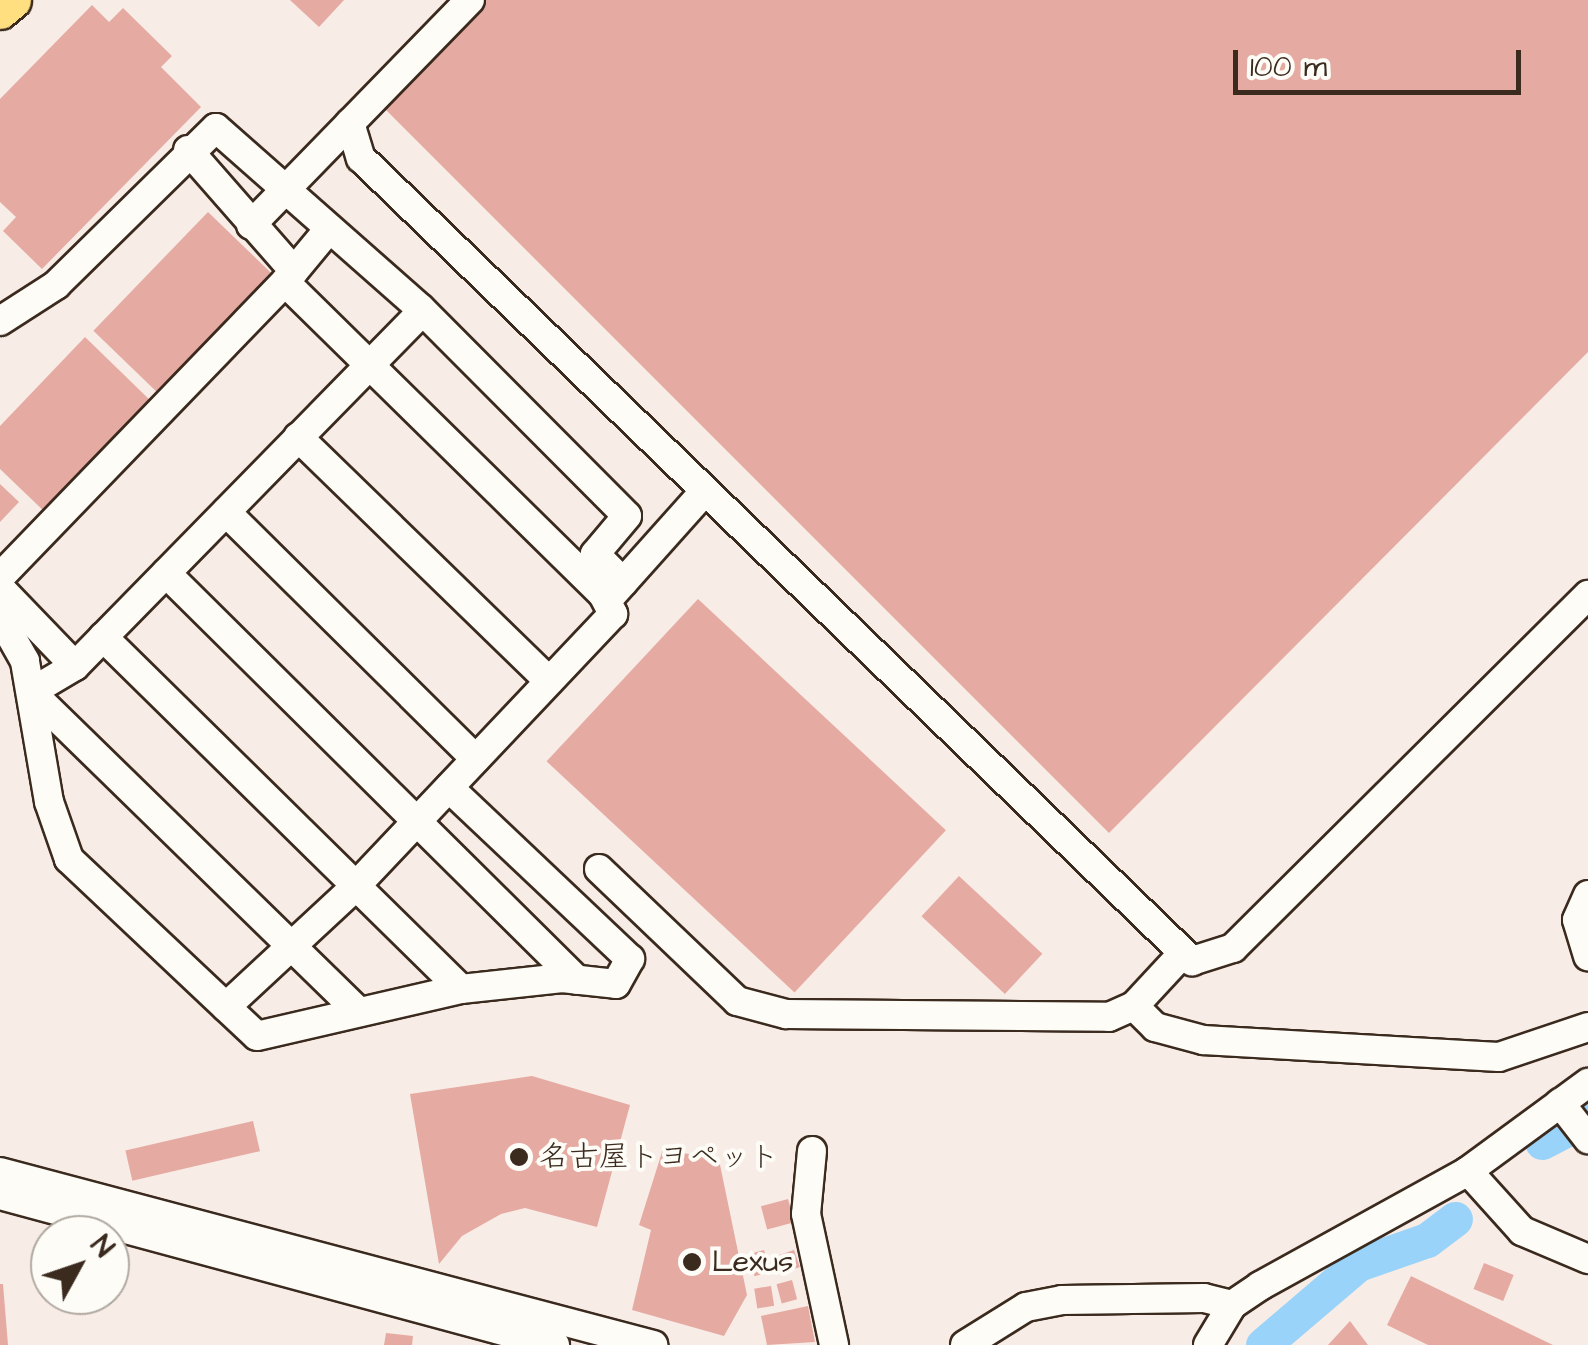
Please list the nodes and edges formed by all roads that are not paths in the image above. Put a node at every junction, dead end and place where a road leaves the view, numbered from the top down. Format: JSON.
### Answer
{"nodes":[{"id":1,"x":13,"y":0,"type":"edge"},
{"id":2,"x":470,"y":0,"type":"edge"},
{"id":3,"x":0,"y":11,"type":"edge"},
{"id":4,"x":350,"y":123,"type":"junction"},
{"id":5,"x":188,"y":150,"type":"junction"},
{"id":6,"x":285,"y":190,"type":"junction"},
{"id":7,"x":251,"y":225,"type":"junction"},
{"id":8,"x":329,"y":229,"type":"junction"},
{"id":9,"x":289,"y":277,"type":"junction"},
{"id":10,"x":421,"y":310,"type":"junction"},
{"id":11,"x":0,"y":321,"type":"edge"},
{"id":12,"x":369,"y":365,"type":"junction"},
{"id":13,"x":298,"y":438,"type":"junction"},
{"id":14,"x":705,"y":491,"type":"junction"},
{"id":15,"x":226,"y":512,"type":"junction"},
{"id":16,"x":586,"y":561,"type":"junction"},
{"id":17,"x":166,"y":572,"type":"junction"},
{"id":18,"x":0,"y":577,"type":"edge"},
{"id":19,"x":0,"y":588,"type":"edge"},
{"id":20,"x":615,"y":592,"type":"junction"},
{"id":21,"x":1588,"y":595,"type":"edge"},
{"id":22,"x":0,"y":617,"type":"edge"},
{"id":23,"x":103,"y":636,"type":"junction"},
{"id":24,"x":75,"y":666,"type":"junction"},
{"id":25,"x":549,"y":681,"type":"junction"},
{"id":26,"x":32,"y":692,"type":"junction"},
{"id":27,"x":476,"y":758,"type":"junction"},
{"id":28,"x":448,"y":788,"type":"junction"},
{"id":29,"x":418,"y":820,"type":"junction"},
{"id":30,"x":600,"y":868,"type":"dead end"},
{"id":31,"x":356,"y":887,"type":"junction"},
{"id":32,"x":1588,"y":894,"type":"edge"},
{"id":33,"x":292,"y":945,"type":"junction"},
{"id":34,"x":1183,"y":953,"type":"junction"},
{"id":35,"x":1588,"y":956,"type":"edge"},
{"id":36,"x":578,"y":980,"type":"junction"},
{"id":37,"x":460,"y":988,"type":"junction"},
{"id":38,"x":1134,"y":1006,"type":"junction"},
{"id":39,"x":226,"y":1007,"type":"junction"},
{"id":40,"x":358,"y":1012,"type":"junction"},
{"id":41,"x":1588,"y":1027,"type":"edge"},
{"id":42,"x":1588,"y":1082,"type":"edge"},
{"id":43,"x":1576,"y":1123,"type":"edge"},
{"id":44,"x":812,"y":1151,"type":"dead end"},
{"id":45,"x":1468,"y":1171,"type":"junction"},
{"id":46,"x":0,"y":1172,"type":"edge"},
{"id":47,"x":0,"y":1195,"type":"edge"},
{"id":48,"x":1588,"y":1259,"type":"edge"},
{"id":49,"x":1221,"y":1324,"type":"edge"},
{"id":50,"x":555,"y":1345,"type":"edge"},
{"id":51,"x":652,"y":1345,"type":"edge"},
{"id":52,"x":834,"y":1345,"type":"edge"},
{"id":53,"x":965,"y":1345,"type":"edge"}],
"edges":[{"from":1,"to":3,"type":"main road"},
{"from":2,"to":4,"type":"street"},
{"from":4,"to":6,"type":"street"},
{"from":4,"to":14,"type":"street"},
{"from":5,"to":6,"type":"street"},
{"from":5,"to":7,"type":"street"},
{"from":5,"to":11,"type":"street"},
{"from":6,"to":7,"type":"street"},
{"from":6,"to":8,"type":"street"},
{"from":7,"to":9,"type":"street"},
{"from":8,"to":9,"type":"street"},
{"from":8,"to":10,"type":"street"},
{"from":9,"to":12,"type":"street"},
{"from":9,"to":18,"type":"street"},
{"from":10,"to":12,"type":"street"},
{"from":10,"to":16,"type":"street"},
{"from":12,"to":13,"type":"street"},
{"from":12,"to":16,"type":"street"},
{"from":13,"to":15,"type":"street"},
{"from":13,"to":25,"type":"street"},
{"from":14,"to":20,"type":"street"},
{"from":14,"to":34,"type":"street"},
{"from":15,"to":17,"type":"street"},
{"from":15,"to":27,"type":"street"},
{"from":16,"to":20,"type":"street"},
{"from":17,"to":23,"type":"street"},
{"from":17,"to":29,"type":"street"},
{"from":19,"to":24,"type":"street"},
{"from":20,"to":25,"type":"street"},
{"from":21,"to":34,"type":"street"},
{"from":22,"to":26,"type":"street"},
{"from":23,"to":24,"type":"street"},
{"from":23,"to":31,"type":"street"},
{"from":24,"to":26,"type":"street"},
{"from":25,"to":27,"type":"street"},
{"from":26,"to":33,"type":"street"},
{"from":26,"to":39,"type":"street"},
{"from":27,"to":28,"type":"street"},
{"from":28,"to":29,"type":"street"},
{"from":28,"to":36,"type":"street"},
{"from":29,"to":31,"type":"street"},
{"from":29,"to":36,"type":"street"},
{"from":30,"to":38,"type":"street"},
{"from":31,"to":33,"type":"street"},
{"from":31,"to":37,"type":"street"},
{"from":32,"to":35,"type":"street"},
{"from":33,"to":39,"type":"street"},
{"from":33,"to":40,"type":"street"},
{"from":34,"to":38,"type":"street"},
{"from":36,"to":37,"type":"street"},
{"from":37,"to":40,"type":"street"},
{"from":38,"to":41,"type":"street"},
{"from":39,"to":40,"type":"street"},
{"from":42,"to":43,"type":"street"},
{"from":43,"to":45,"type":"street"},
{"from":44,"to":52,"type":"street"},
{"from":45,"to":48,"type":"street"},
{"from":45,"to":49,"type":"street"},
{"from":46,"to":51,"type":"street"},
{"from":47,"to":50,"type":"street"},
{"from":49,"to":53,"type":"street"}]}
